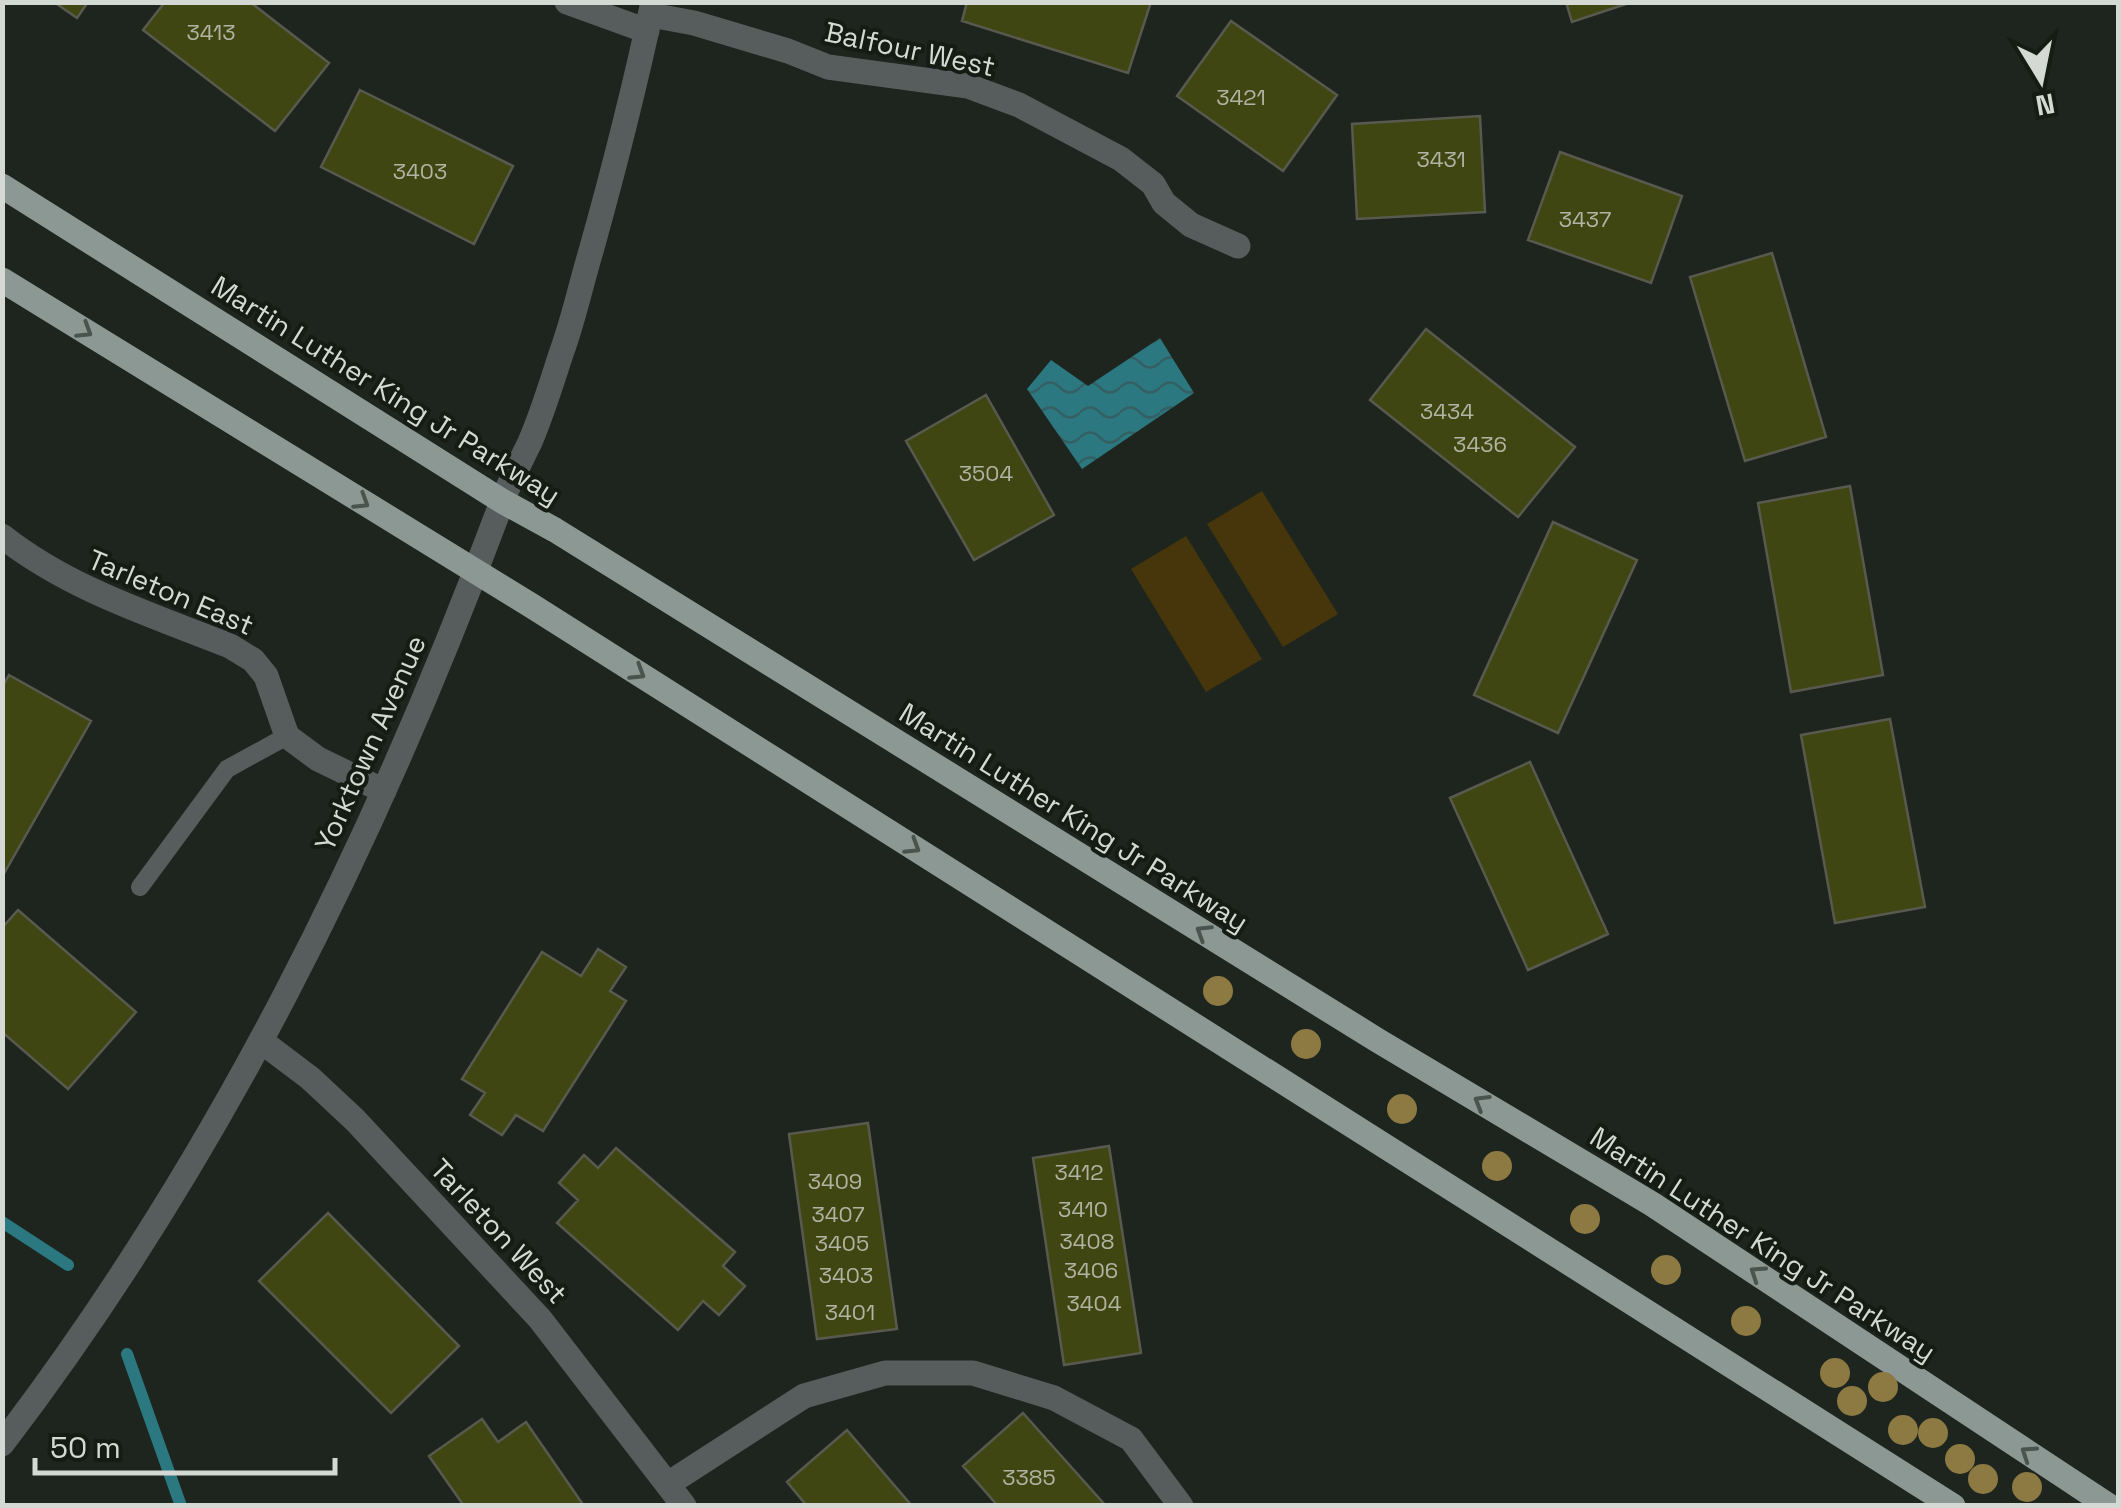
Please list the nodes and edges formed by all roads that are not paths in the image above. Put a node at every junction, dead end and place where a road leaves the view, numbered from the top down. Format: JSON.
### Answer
{"nodes":[{"id":1,"x":567,"y":2,"type":"edge"},
{"id":2,"x":650,"y":16,"type":"edge"},
{"id":3,"x":2,"y":186,"type":"edge"},
{"id":4,"x":1238,"y":246,"type":"dead end"},
{"id":5,"x":2,"y":280,"type":"edge"},
{"id":6,"x":502,"y":501,"type":"junction"},
{"id":7,"x":2,"y":536,"type":"edge"},
{"id":8,"x":476,"y":572,"type":"junction"},
{"id":9,"x":287,"y":736,"type":"junction"},
{"id":10,"x":384,"y":791,"type":"junction"},
{"id":11,"x":140,"y":887,"type":"dead end"},
{"id":12,"x":261,"y":1041,"type":"junction"},
{"id":13,"x":2,"y":1444,"type":"edge"},
{"id":14,"x":668,"y":1484,"type":"junction"},
{"id":15,"x":684,"y":1506,"type":"edge"},
{"id":16,"x":1181,"y":1506,"type":"edge"},
{"id":17,"x":1953,"y":1506,"type":"edge"},
{"id":18,"x":2110,"y":1506,"type":"edge"}],
"edges":[{"from":1,"to":2,"type":"street","name":"Balfour West"},
{"from":2,"to":4,"type":"street","name":"Balfour West"},
{"from":2,"to":6,"type":"street","name":"Yorktown Avenue"},
{"from":3,"to":6,"type":"main road","name":"Martin Luther King Jr Parkway"},
{"from":5,"to":8,"type":"main road","one_way":true},
{"from":6,"to":8,"type":"street","name":"Yorktown Avenue"},
{"from":18,"to":6,"type":"main road","name":"Martin Luther King Jr Parkway","one_way":true},
{"from":7,"to":9,"type":"street","name":"Tarleton East"},
{"from":8,"to":10,"type":"street","name":"Yorktown Avenue"},
{"from":8,"to":17,"type":"main road","one_way":true},
{"from":9,"to":10,"type":"street"},
{"from":9,"to":11,"type":"lane"},
{"from":10,"to":12,"type":"street","name":"Yorktown Avenue"},
{"from":12,"to":13,"type":"street","name":"Yorktown Avenue"},
{"from":12,"to":14,"type":"street","name":"Tarleton West"},
{"from":14,"to":15,"type":"street","name":"Tarleton West"},
{"from":14,"to":16,"type":"street"}]}
